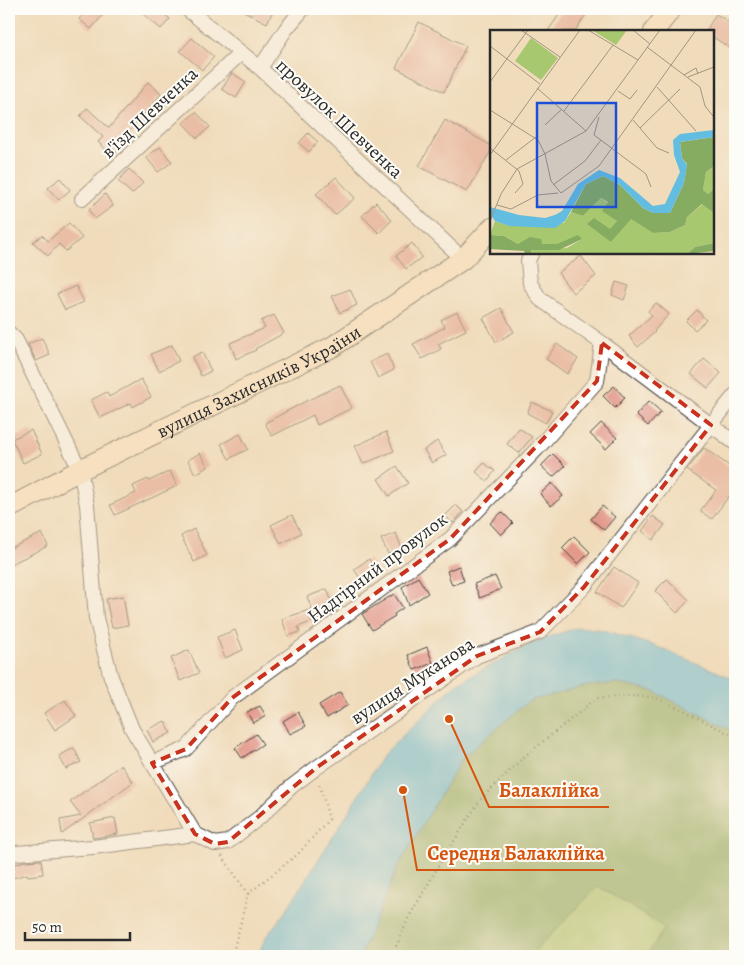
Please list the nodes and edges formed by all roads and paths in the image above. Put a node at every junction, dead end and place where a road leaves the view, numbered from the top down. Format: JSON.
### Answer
{"nodes":[{"id":1,"x":187,"y":9,"type":"edge"},
{"id":2,"x":303,"y":9,"type":"edge"},
{"id":3,"x":671,"y":9,"type":"edge"},
{"id":4,"x":655,"y":30,"type":"edge"},
{"id":5,"x":241,"y":53,"type":"junction"},
{"id":6,"x":260,"y":68,"type":"junction"},
{"id":7,"x":82,"y":199,"type":"dead end"},
{"id":8,"x":490,"y":230,"type":"edge"},
{"id":9,"x":531,"y":254,"type":"edge"},
{"id":10,"x":463,"y":258,"type":"junction"},
{"id":11,"x":9,"y":333,"type":"edge"},
{"id":12,"x":602,"y":343,"type":"junction"},
{"id":13,"x":735,"y":395,"type":"edge"},
{"id":14,"x":711,"y":425,"type":"junction"},
{"id":15,"x":735,"y":443,"type":"edge"},
{"id":16,"x":80,"y":470,"type":"junction"},
{"id":17,"x":9,"y":508,"type":"edge"},
{"id":18,"x":735,"y":737,"type":"edge"},
{"id":19,"x":152,"y":762,"type":"junction"},
{"id":20,"x":316,"y":768,"type":"junction"},
{"id":21,"x":195,"y":834,"type":"junction"},
{"id":22,"x":215,"y":844,"type":"junction"},
{"id":23,"x":9,"y":855,"type":"edge"},
{"id":24,"x":248,"y":894,"type":"junction"},
{"id":25,"x":232,"y":956,"type":"edge"},
{"id":26,"x":393,"y":956,"type":"edge"}],
"edges":[{"from":1,"to":5,"type":"street","name":"провулок Шевченка"},
{"from":2,"to":6,"type":"street"},
{"from":3,"to":4,"type":"street"},
{"from":5,"to":6,"type":"street","name":"провулок Шевченка"},
{"from":5,"to":7,"type":"street","name":"в'їзд Шевченка"},
{"from":6,"to":10,"type":"street","name":"провулок Шевченка"},
{"from":8,"to":10,"type":"street","name":"вулиця Захисників України"},
{"from":9,"to":12,"type":"street"},
{"from":10,"to":16,"type":"street","name":"вулиця Захисників України"},
{"from":11,"to":16,"type":"street"},
{"from":12,"to":14,"type":"street"},
{"from":12,"to":19,"type":"street","name":"Надгірний провулок"},
{"from":13,"to":14,"type":"street","name":"вулиця Муканова"},
{"from":14,"to":15,"type":"street"},
{"from":14,"to":20,"type":"street","name":"вулиця Муканова"},
{"from":16,"to":17,"type":"street","name":"вулиця Захисників України"},
{"from":16,"to":19,"type":"street"},
{"from":18,"to":26,"type":"path"},
{"from":19,"to":21,"type":"street"},
{"from":20,"to":22,"type":"street","name":"вулиця Муканова"},
{"from":20,"to":24,"type":"path"},
{"from":21,"to":22,"type":"street"},
{"from":21,"to":23,"type":"street"},
{"from":22,"to":24,"type":"path"},
{"from":24,"to":25,"type":"path"}]}
